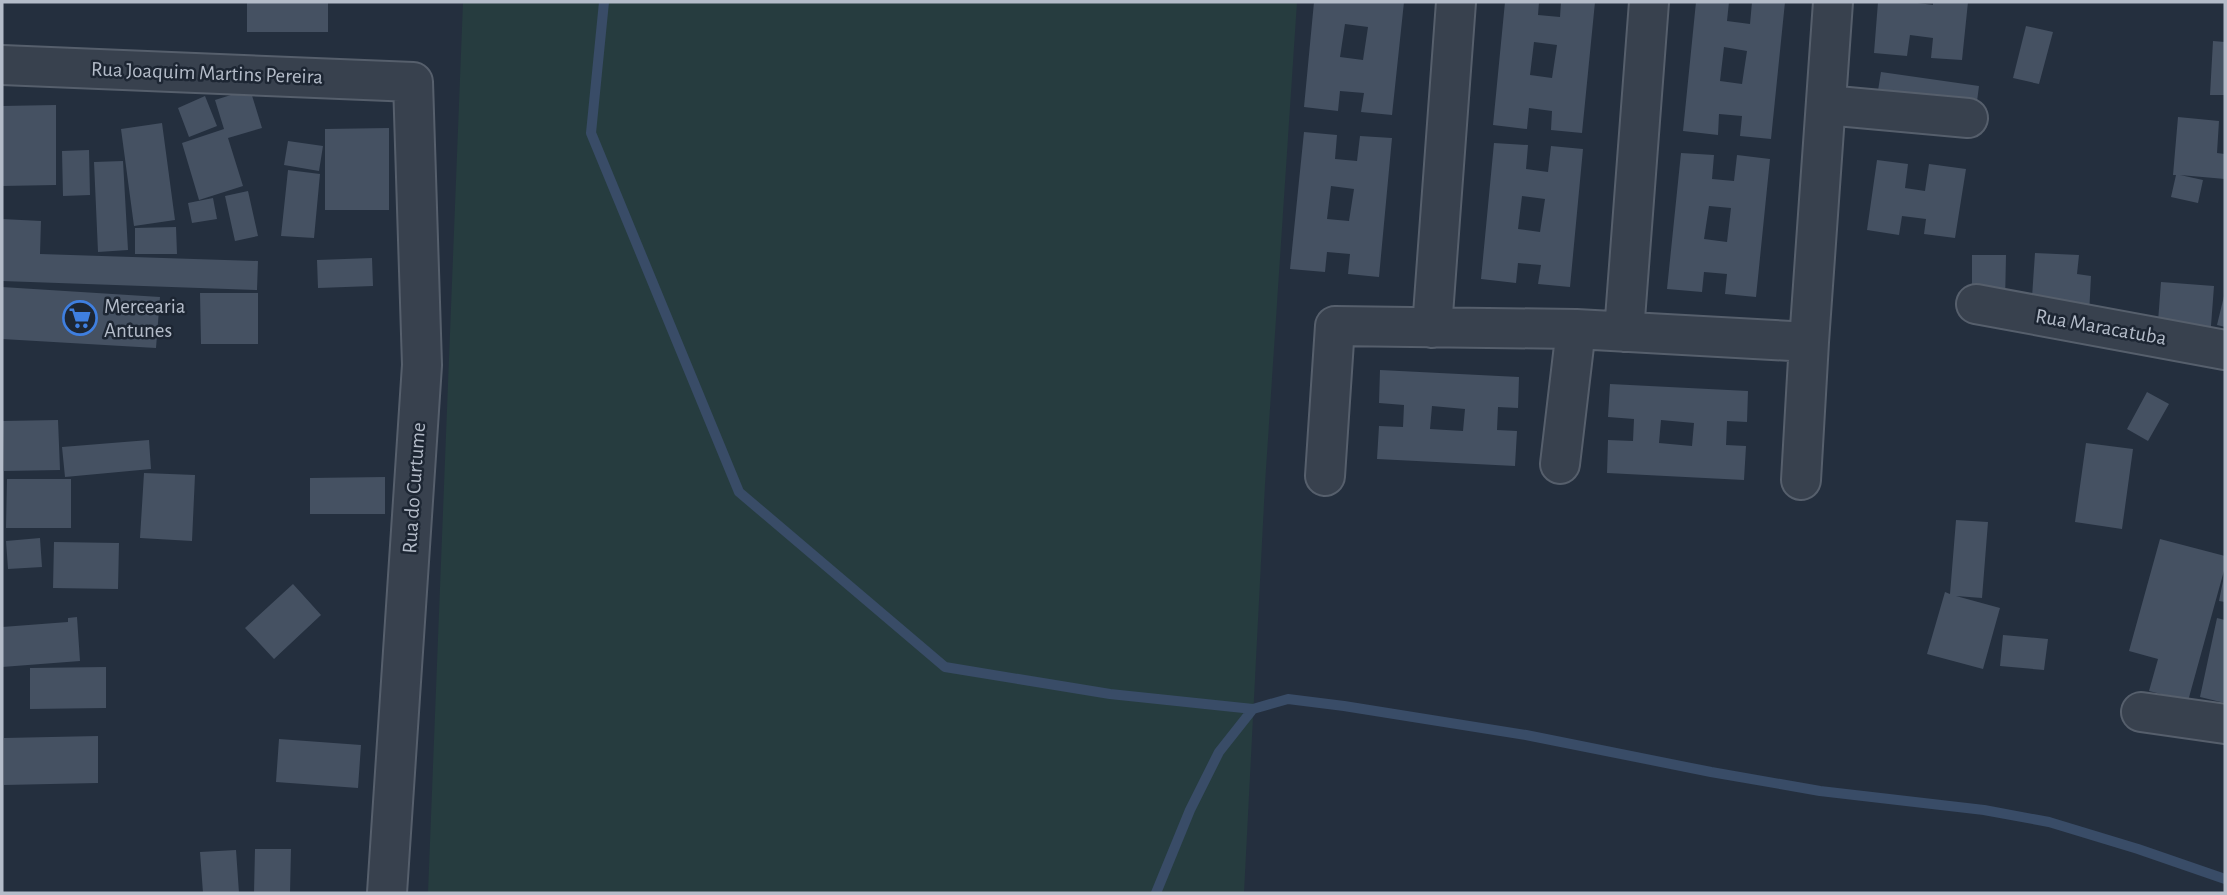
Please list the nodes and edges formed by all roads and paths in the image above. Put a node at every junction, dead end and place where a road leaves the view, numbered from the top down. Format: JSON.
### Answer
{"nodes":[{"id":1,"x":1456,"y":2,"type":"edge"},
{"id":2,"x":1649,"y":2,"type":"edge"},
{"id":3,"x":1833,"y":2,"type":"edge"},
{"id":4,"x":2,"y":65,"type":"edge"},
{"id":5,"x":413,"y":82,"type":"joint"},
{"id":6,"x":1826,"y":105,"type":"junction"},
{"id":7,"x":1968,"y":118,"type":"dead end"},
{"id":8,"x":1976,"y":304,"type":"dead end"},
{"id":9,"x":1432,"y":328,"type":"junction"},
{"id":10,"x":1576,"y":329,"type":"junction"},
{"id":11,"x":1624,"y":332,"type":"junction"},
{"id":12,"x":1809,"y":342,"type":"junction"},
{"id":13,"x":2225,"y":350,"type":"edge"},
{"id":14,"x":1560,"y":464,"type":"dead end"},
{"id":15,"x":1325,"y":476,"type":"dead end"},
{"id":16,"x":1801,"y":480,"type":"dead end"},
{"id":17,"x":2141,"y":712,"type":"dead end"},
{"id":18,"x":2225,"y":724,"type":"edge"},
{"id":19,"x":387,"y":893,"type":"edge"}],
"edges":[{"from":1,"to":9,"type":"street"},
{"from":2,"to":11,"type":"street"},
{"from":3,"to":6,"type":"street"},
{"from":4,"to":5,"type":"street","name":"Rua Joaquim Martins Pereira"},
{"from":5,"to":19,"type":"street","name":"Rua do Curtume"},
{"from":6,"to":7,"type":"street"},
{"from":6,"to":12,"type":"street"},
{"from":8,"to":13,"type":"street","name":"Rua Maracatuba"},
{"from":9,"to":10,"type":"street"},
{"from":9,"to":15,"type":"street"},
{"from":10,"to":11,"type":"street"},
{"from":10,"to":14,"type":"street"},
{"from":11,"to":12,"type":"street"},
{"from":12,"to":16,"type":"street"},
{"from":17,"to":18,"type":"street"}]}
